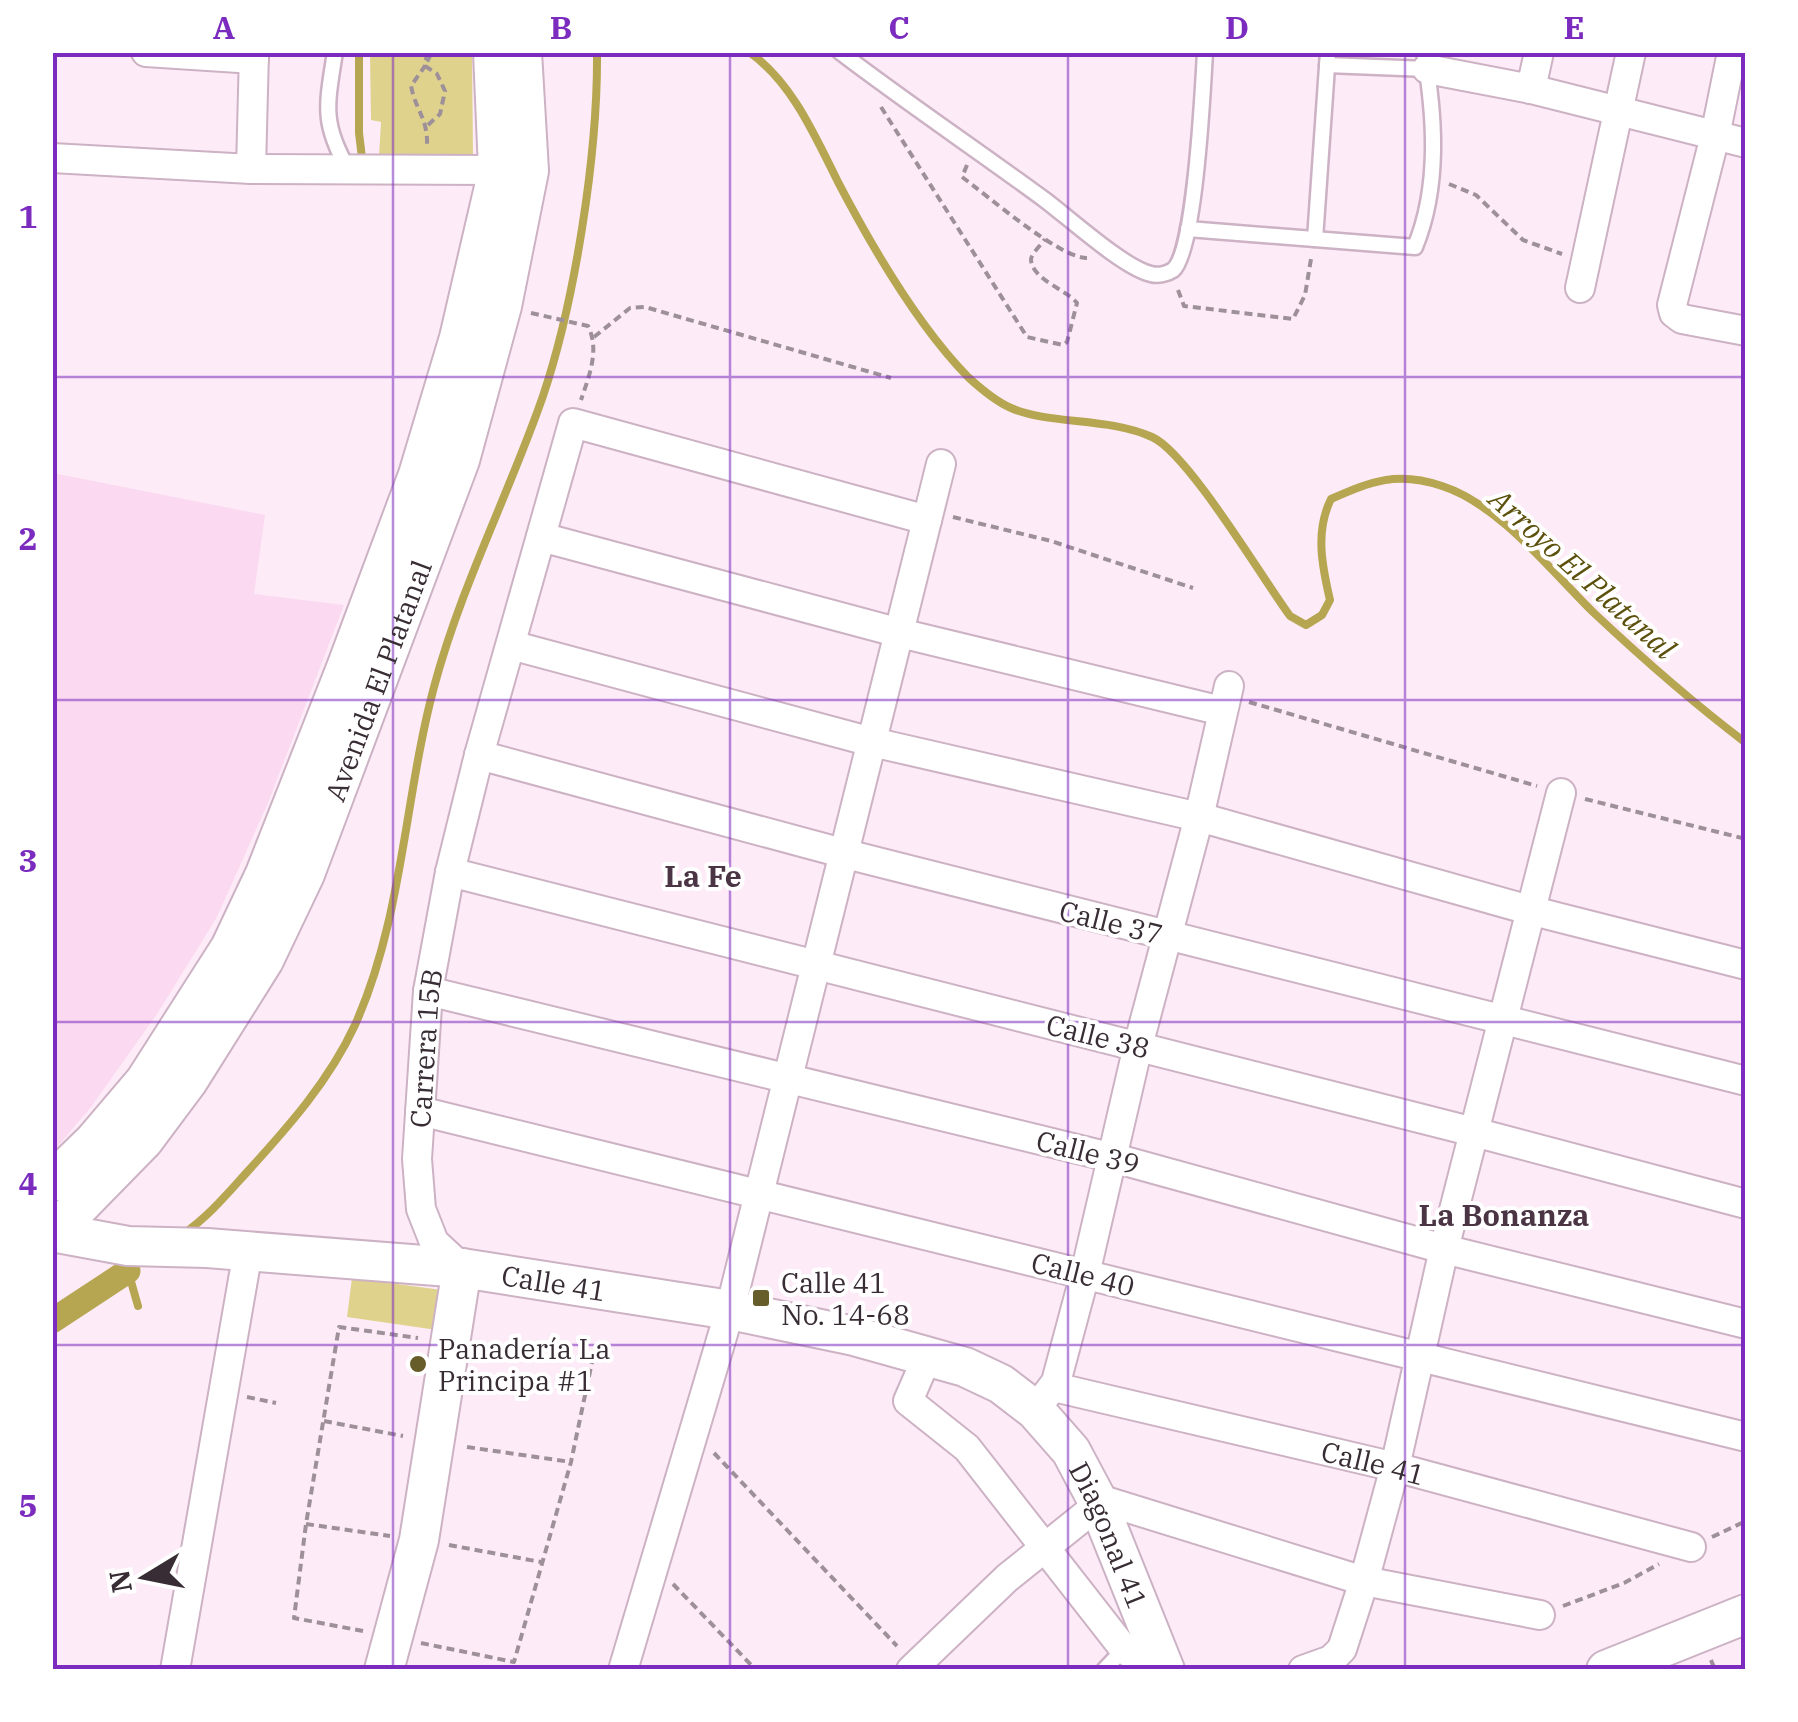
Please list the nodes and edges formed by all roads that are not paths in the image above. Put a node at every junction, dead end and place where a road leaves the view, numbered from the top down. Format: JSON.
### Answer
{"nodes":[{"id":1,"x":146,"y":52,"type":"edge"},
{"id":2,"x":335,"y":52,"type":"edge"},
{"id":3,"x":492,"y":52,"type":"edge"},
{"id":4,"x":522,"y":52,"type":"edge"},
{"id":5,"x":840,"y":52,"type":"edge"},
{"id":6,"x":1205,"y":52,"type":"edge"},
{"id":7,"x":1539,"y":52,"type":"edge"},
{"id":8,"x":1631,"y":52,"type":"edge"},
{"id":9,"x":1732,"y":52,"type":"edge"},
{"id":10,"x":254,"y":56,"type":"edge"},
{"id":11,"x":1328,"y":59,"type":"edge"},
{"id":12,"x":1425,"y":61,"type":"edge"},
{"id":13,"x":1531,"y":89,"type":"junction"},
{"id":14,"x":1618,"y":112,"type":"junction"},
{"id":15,"x":1715,"y":136,"type":"junction"},
{"id":16,"x":1746,"y":143,"type":"edge"},
{"id":17,"x":52,"y":158,"type":"edge"},
{"id":18,"x":251,"y":169,"type":"junction"},
{"id":19,"x":348,"y":170,"type":"junction"},
{"id":20,"x":498,"y":170,"type":"junction"},
{"id":21,"x":1188,"y":229,"type":"junction"},
{"id":22,"x":1315,"y":239,"type":"junction"},
{"id":23,"x":1583,"y":275,"type":"road end"},
{"id":24,"x":1746,"y":331,"type":"edge"},
{"id":25,"x":941,"y":464,"type":"dead end"},
{"id":26,"x":928,"y":516,"type":"junction"},
{"id":27,"x":542,"y":537,"type":"junction"},
{"id":28,"x":900,"y":632,"type":"junction"},
{"id":29,"x":510,"y":646,"type":"junction"},
{"id":30,"x":872,"y":742,"type":"junction"},
{"id":31,"x":479,"y":755,"type":"junction"},
{"id":32,"x":1561,"y":793,"type":"road end"},
{"id":33,"x":1199,"y":818,"type":"junction"},
{"id":34,"x":846,"y":854,"type":"junction"},
{"id":35,"x":450,"y":872,"type":"junction"},
{"id":36,"x":1533,"y":911,"type":"junction"},
{"id":37,"x":1168,"y":937,"type":"junction"},
{"id":38,"x":1746,"y":964,"type":"edge"},
{"id":39,"x":816,"y":965,"type":"junction"},
{"id":40,"x":428,"y":992,"type":"junction"},
{"id":41,"x":1504,"y":1021,"type":"junction"},
{"id":42,"x":1138,"y":1046,"type":"junction"},
{"id":43,"x":787,"y":1078,"type":"junction"},
{"id":44,"x":1746,"y":1081,"type":"edge"},
{"id":45,"x":420,"y":1111,"type":"junction"},
{"id":46,"x":1474,"y":1132,"type":"junction"},
{"id":47,"x":1114,"y":1158,"type":"junction"},
{"id":48,"x":52,"y":1182,"type":"edge"},
{"id":49,"x":757,"y":1194,"type":"junction"},
{"id":50,"x":1746,"y":1204,"type":"edge"},
{"id":51,"x":53,"y":1233,"type":"edge"},
{"id":52,"x":1444,"y":1249,"type":"junction"},
{"id":53,"x":248,"y":1251,"type":"junction"},
{"id":54,"x":462,"y":1268,"type":"junction"},
{"id":55,"x":1085,"y":1274,"type":"junction"},
{"id":56,"x":730,"y":1310,"type":"junction"},
{"id":57,"x":1746,"y":1324,"type":"edge"},
{"id":58,"x":928,"y":1355,"type":"junction"},
{"id":59,"x":1418,"y":1356,"type":"junction"},
{"id":60,"x":1044,"y":1399,"type":"junction"},
{"id":61,"x":1746,"y":1437,"type":"edge"},
{"id":62,"x":1395,"y":1467,"type":"junction"},
{"id":63,"x":1097,"y":1501,"type":"junction"},
{"id":64,"x":1045,"y":1546,"type":"junction"},
{"id":65,"x":1690,"y":1547,"type":"road end"},
{"id":66,"x":1364,"y":1581,"type":"junction"},
{"id":67,"x":1746,"y":1614,"type":"edge"},
{"id":68,"x":1540,"y":1615,"type":"road end"},
{"id":69,"x":1124,"y":1649,"type":"junction"},
{"id":70,"x":915,"y":1668,"type":"edge"},
{"id":71,"x":175,"y":1670,"type":"edge"},
{"id":72,"x":384,"y":1670,"type":"edge"},
{"id":73,"x":623,"y":1670,"type":"edge"},
{"id":74,"x":1104,"y":1670,"type":"edge"},
{"id":75,"x":1153,"y":1670,"type":"edge"},
{"id":76,"x":1165,"y":1670,"type":"edge"},
{"id":77,"x":1302,"y":1670,"type":"edge"},
{"id":78,"x":1606,"y":1670,"type":"edge"}],
"edges":[{"from":1,"to":10,"type":"street"},
{"from":2,"to":19,"type":"lane"},
{"from":3,"to":20,"type":"main road","name":"Avenida El Platanal"},
{"from":4,"to":51,"type":"main road","name":"Avenida El Platanal"},
{"from":5,"to":21,"type":"lane"},
{"from":6,"to":21,"type":"lane"},
{"from":7,"to":13,"type":"street"},
{"from":8,"to":14,"type":"street"},
{"from":9,"to":15,"type":"street"},
{"from":10,"to":18,"type":"street"},
{"from":11,"to":12,"type":"lane"},
{"from":11,"to":22,"type":"lane"},
{"from":12,"to":13,"type":"street"},
{"from":12,"to":22,"type":"lane"},
{"from":13,"to":14,"type":"street"},
{"from":14,"to":15,"type":"street"},
{"from":14,"to":23,"type":"street"},
{"from":15,"to":16,"type":"street"},
{"from":15,"to":24,"type":"street"},
{"from":17,"to":18,"type":"street"},
{"from":18,"to":19,"type":"street"},
{"from":19,"to":20,"type":"street"},
{"from":20,"to":48,"type":"main road","name":"Avenida El Platanal"},
{"from":21,"to":22,"type":"lane"},
{"from":25,"to":26,"type":"street"},
{"from":26,"to":27,"type":"street","name":"Carrera 15B"},
{"from":26,"to":28,"type":"street"},
{"from":27,"to":28,"type":"street"},
{"from":27,"to":29,"type":"street","name":"Carrera 15B"},
{"from":28,"to":30,"type":"street"},
{"from":28,"to":33,"type":"street"},
{"from":29,"to":30,"type":"street"},
{"from":29,"to":31,"type":"street","name":"Carrera 15B"},
{"from":30,"to":33,"type":"street"},
{"from":30,"to":34,"type":"street"},
{"from":31,"to":34,"type":"street","name":"Calle 37"},
{"from":31,"to":35,"type":"street","name":"Carrera 15B"},
{"from":32,"to":36,"type":"street"},
{"from":33,"to":36,"type":"street"},
{"from":33,"to":37,"type":"street"},
{"from":34,"to":37,"type":"street","name":"Calle 37"},
{"from":34,"to":39,"type":"street"},
{"from":35,"to":39,"type":"street","name":"Calle 38"},
{"from":35,"to":40,"type":"street","name":"Carrera 15B"},
{"from":36,"to":38,"type":"street"},
{"from":36,"to":41,"type":"street"},
{"from":37,"to":41,"type":"street","name":"Calle 37"},
{"from":37,"to":42,"type":"street"},
{"from":39,"to":42,"type":"street","name":"Calle 38"},
{"from":39,"to":43,"type":"street"},
{"from":40,"to":43,"type":"street","name":"Calle 39"},
{"from":40,"to":45,"type":"street","name":"Carrera 15B"},
{"from":41,"to":44,"type":"street","name":"Calle 37"},
{"from":41,"to":46,"type":"street"},
{"from":42,"to":46,"type":"street","name":"Calle 38"},
{"from":42,"to":47,"type":"street"},
{"from":43,"to":47,"type":"street","name":"Calle 39"},
{"from":43,"to":49,"type":"street"},
{"from":45,"to":49,"type":"street","name":"Calle 40"},
{"from":45,"to":54,"type":"street","name":"Carrera 15B"},
{"from":46,"to":50,"type":"street","name":"Calle 38"},
{"from":46,"to":52,"type":"street"},
{"from":47,"to":52,"type":"street","name":"Calle 39"},
{"from":47,"to":55,"type":"street"},
{"from":49,"to":55,"type":"street","name":"Calle 40"},
{"from":49,"to":56,"type":"street"},
{"from":51,"to":53,"type":"main road","name":"Calle 41"},
{"from":52,"to":57,"type":"street","name":"Calle 39"},
{"from":52,"to":59,"type":"street"},
{"from":53,"to":54,"type":"main road","name":"Calle 41"},
{"from":53,"to":71,"type":"street"},
{"from":54,"to":56,"type":"main road","name":"Calle 41"},
{"from":54,"to":72,"type":"main road"},
{"from":55,"to":59,"type":"street","name":"Calle 40"},
{"from":55,"to":60,"type":"street"},
{"from":56,"to":58,"type":"main road","name":"Calle 41"},
{"from":56,"to":73,"type":"street"},
{"from":58,"to":60,"type":"main road","name":"Calle 41"},
{"from":58,"to":64,"type":"street"},
{"from":59,"to":61,"type":"street","name":"Calle 40"},
{"from":59,"to":62,"type":"street"},
{"from":60,"to":62,"type":"street","name":"Calle 41"},
{"from":60,"to":63,"type":"main road","name":"Diagonal 41"},
{"from":62,"to":65,"type":"street","name":"Calle 41"},
{"from":62,"to":66,"type":"street"},
{"from":63,"to":64,"type":"street"},
{"from":63,"to":66,"type":"street"},
{"from":63,"to":76,"type":"main road","name":"Diagonal 41"},
{"from":64,"to":69,"type":"street"},
{"from":64,"to":70,"type":"street"},
{"from":66,"to":68,"type":"street"},
{"from":66,"to":77,"type":"street"},
{"from":67,"to":78,"type":"main road"},
{"from":69,"to":74,"type":"lane"},
{"from":69,"to":75,"type":"street"}]}
